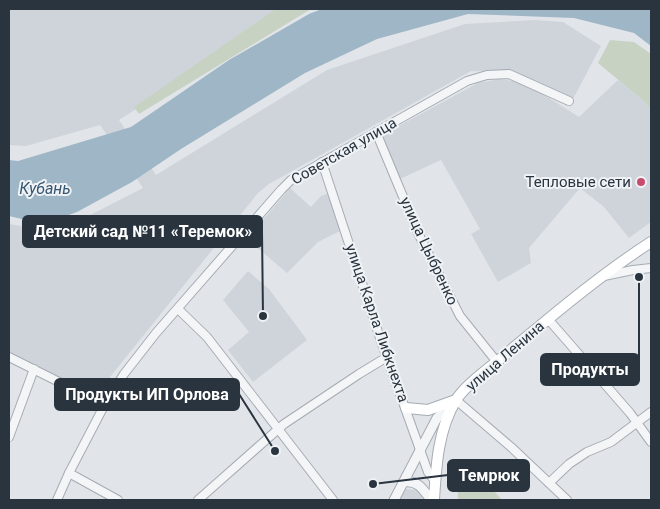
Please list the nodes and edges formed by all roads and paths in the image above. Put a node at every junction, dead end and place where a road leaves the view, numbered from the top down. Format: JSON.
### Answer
{"nodes":[{"id":1,"x":569,"y":101,"type":"dead end"},
{"id":2,"x":376,"y":132,"type":"junction"},
{"id":3,"x":322,"y":162,"type":"junction"},
{"id":4,"x":651,"y":242,"type":"edge"},
{"id":5,"x":628,"y":258,"type":"junction"},
{"id":6,"x":651,"y":268,"type":"edge"},
{"id":7,"x":603,"y":276,"type":"junction"},
{"id":8,"x":178,"y":309,"type":"junction"},
{"id":9,"x":548,"y":319,"type":"junction"},
{"id":10,"x":9,"y":357,"type":"edge"},
{"id":11,"x":387,"y":357,"type":"junction"},
{"id":12,"x":497,"y":362,"type":"junction"},
{"id":13,"x":34,"y":369,"type":"junction"},
{"id":14,"x":456,"y":400,"type":"junction"},
{"id":15,"x":104,"y":406,"type":"junction"},
{"id":16,"x":406,"y":408,"type":"junction"},
{"id":17,"x":651,"y":412,"type":"edge"},
{"id":18,"x":636,"y":424,"type":"junction"},
{"id":19,"x":278,"y":429,"type":"junction"},
{"id":20,"x":9,"y":437,"type":"edge"},
{"id":21,"x":651,"y":442,"type":"edge"},
{"id":22,"x":420,"y":448,"type":"junction"},
{"id":23,"x":69,"y":472,"type":"junction"},
{"id":24,"x":435,"y":481,"type":"junction"},
{"id":25,"x":404,"y":482,"type":"junction"},
{"id":26,"x":549,"y":482,"type":"junction"},
{"id":27,"x":57,"y":500,"type":"edge"},
{"id":28,"x":118,"y":500,"type":"edge"},
{"id":29,"x":198,"y":500,"type":"edge"},
{"id":30,"x":334,"y":500,"type":"edge"},
{"id":31,"x":394,"y":500,"type":"edge"},
{"id":32,"x":432,"y":500,"type":"edge"},
{"id":33,"x":567,"y":500,"type":"edge"}],
"edges":[{"from":1,"to":2,"type":"street","name":"Советская улица"},
{"from":2,"to":3,"type":"street","name":"Советская улица"},
{"from":2,"to":12,"type":"street","name":"улица Цыбренко"},
{"from":3,"to":8,"type":"street","name":"Советская улица"},
{"from":3,"to":11,"type":"street","name":"улица Карла Либкнехта"},
{"from":4,"to":5,"type":"main road","name":"улица Ленина"},
{"from":5,"to":6,"type":"street"},
{"from":5,"to":7,"type":"main road","name":"улица Ленина"},
{"from":6,"to":7,"type":"street"},
{"from":7,"to":9,"type":"main road","name":"улица Ленина"},
{"from":8,"to":15,"type":"street","name":"Советская улица"},
{"from":8,"to":19,"type":"street"},
{"from":9,"to":12,"type":"main road","name":"улица Ленина"},
{"from":9,"to":18,"type":"street"},
{"from":10,"to":13,"type":"street"},
{"from":11,"to":16,"type":"street","name":"улица Карла Либкнехта"},
{"from":11,"to":19,"type":"street"},
{"from":12,"to":14,"type":"main road","name":"улица Ленина"},
{"from":13,"to":15,"type":"street"},
{"from":13,"to":20,"type":"street"},
{"from":14,"to":16,"type":"main road"},
{"from":14,"to":22,"type":"street","name":"улица Ленина"},
{"from":14,"to":24,"type":"main road"},
{"from":14,"to":26,"type":"street"},
{"from":15,"to":23,"type":"street","name":"Советская улица"},
{"from":16,"to":22,"type":"street","name":"улица Карла Либкнехта"},
{"from":17,"to":18,"type":"street"},
{"from":18,"to":21,"type":"street"},
{"from":18,"to":26,"type":"street"},
{"from":19,"to":29,"type":"street"},
{"from":19,"to":30,"type":"street"},
{"from":22,"to":24,"type":"street","name":"улица Карла Либкнехта"},
{"from":22,"to":25,"type":"street","name":"улица Ленина"},
{"from":23,"to":27,"type":"street","name":"Советская улица"},
{"from":23,"to":28,"type":"street"},
{"from":24,"to":32,"type":"main road"},
{"from":25,"to":31,"type":"street","name":"улица Ленина"},
{"from":25,"to":32,"type":"street"},
{"from":26,"to":33,"type":"street"}]}
